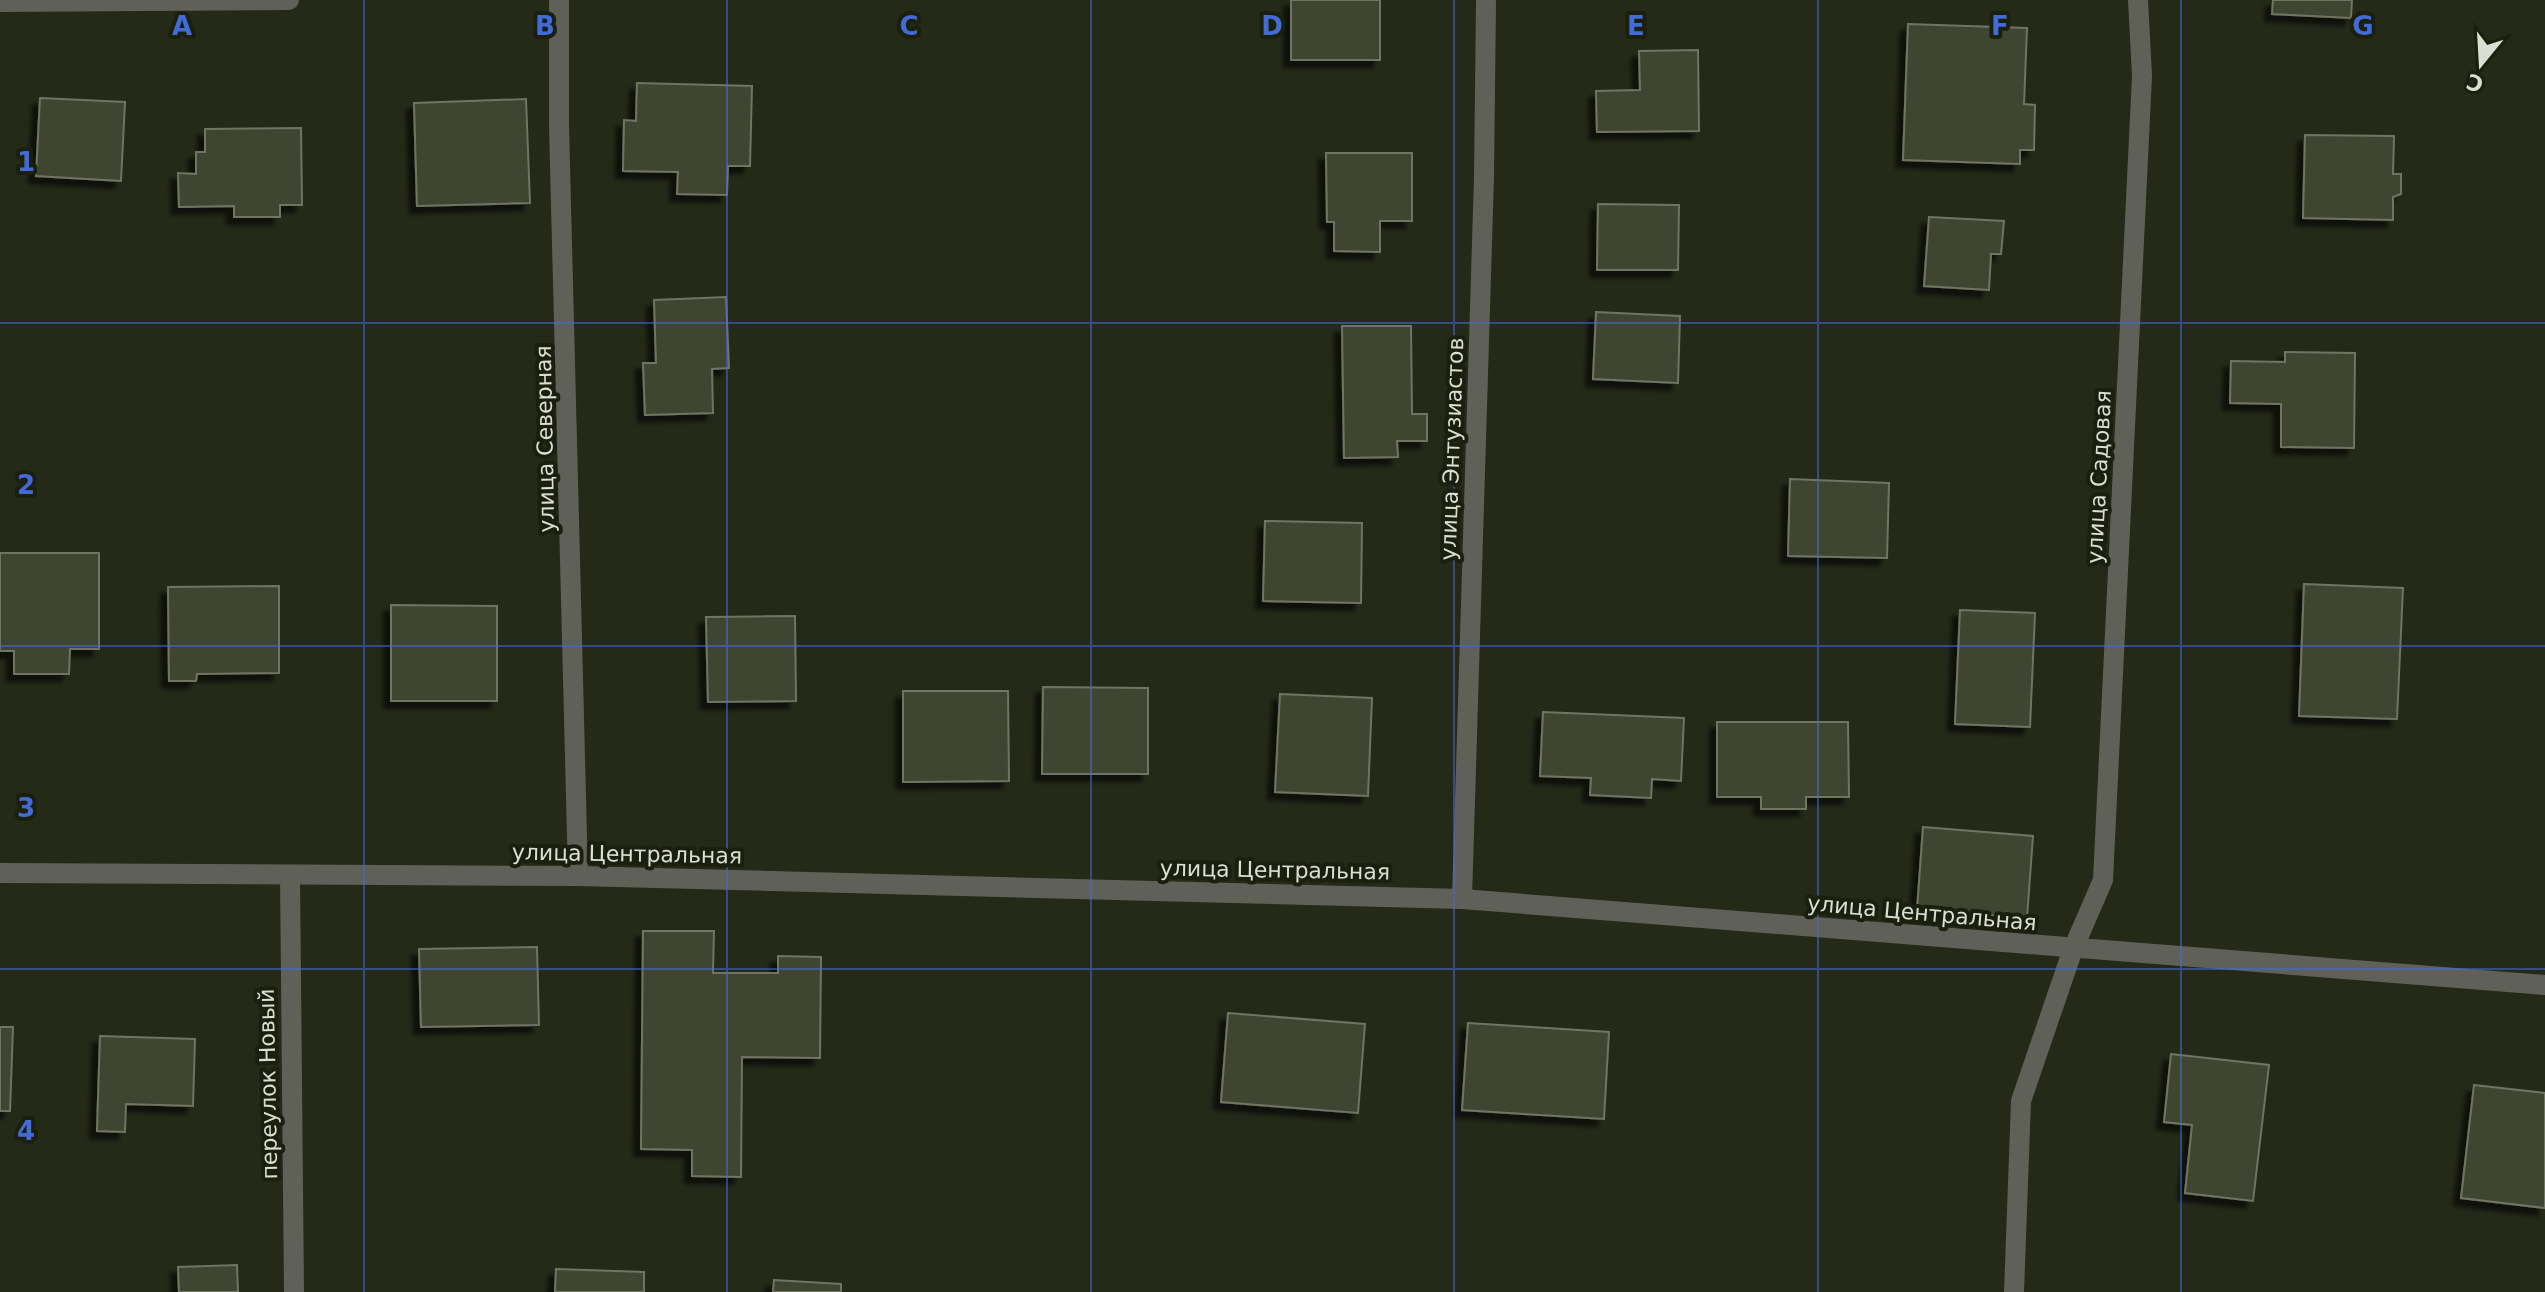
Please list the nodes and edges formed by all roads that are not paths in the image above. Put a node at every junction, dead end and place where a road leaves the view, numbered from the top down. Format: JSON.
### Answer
{"nodes":[{"id":1,"x":289,"y":0,"type":"edge"},
{"id":2,"x":559,"y":0,"type":"edge"},
{"id":3,"x":1486,"y":0,"type":"edge"},
{"id":4,"x":2138,"y":0,"type":"edge"},
{"id":5,"x":0,"y":2,"type":"edge"},
{"id":6,"x":0,"y":873,"type":"edge"},
{"id":7,"x":290,"y":875,"type":"junction"},
{"id":8,"x":578,"y":876,"type":"junction"},
{"id":9,"x":1462,"y":899,"type":"junction"},
{"id":10,"x":2073,"y":949,"type":"junction"},
{"id":11,"x":2545,"y":985,"type":"edge"},
{"id":12,"x":294,"y":1292,"type":"edge"},
{"id":13,"x":2014,"y":1292,"type":"edge"}],
"edges":[{"from":1,"to":5,"type":"street"},
{"from":2,"to":8,"type":"street"},
{"from":3,"to":9,"type":"street","name":"улица Энтузиастов"},
{"from":4,"to":10,"type":"street","name":"улица Садовая"},
{"from":6,"to":7,"type":"street","name":"улица Центральная"},
{"from":7,"to":8,"type":"street","name":"улица Центральная"},
{"from":7,"to":12,"type":"street","name":"переулок Новый"},
{"from":8,"to":9,"type":"street","name":"улица Центральная"},
{"from":9,"to":10,"type":"street","name":"улица Центральная"},
{"from":10,"to":11,"type":"street","name":"улица Центральная"},
{"from":10,"to":13,"type":"street","name":"улица Садовая"}]}
